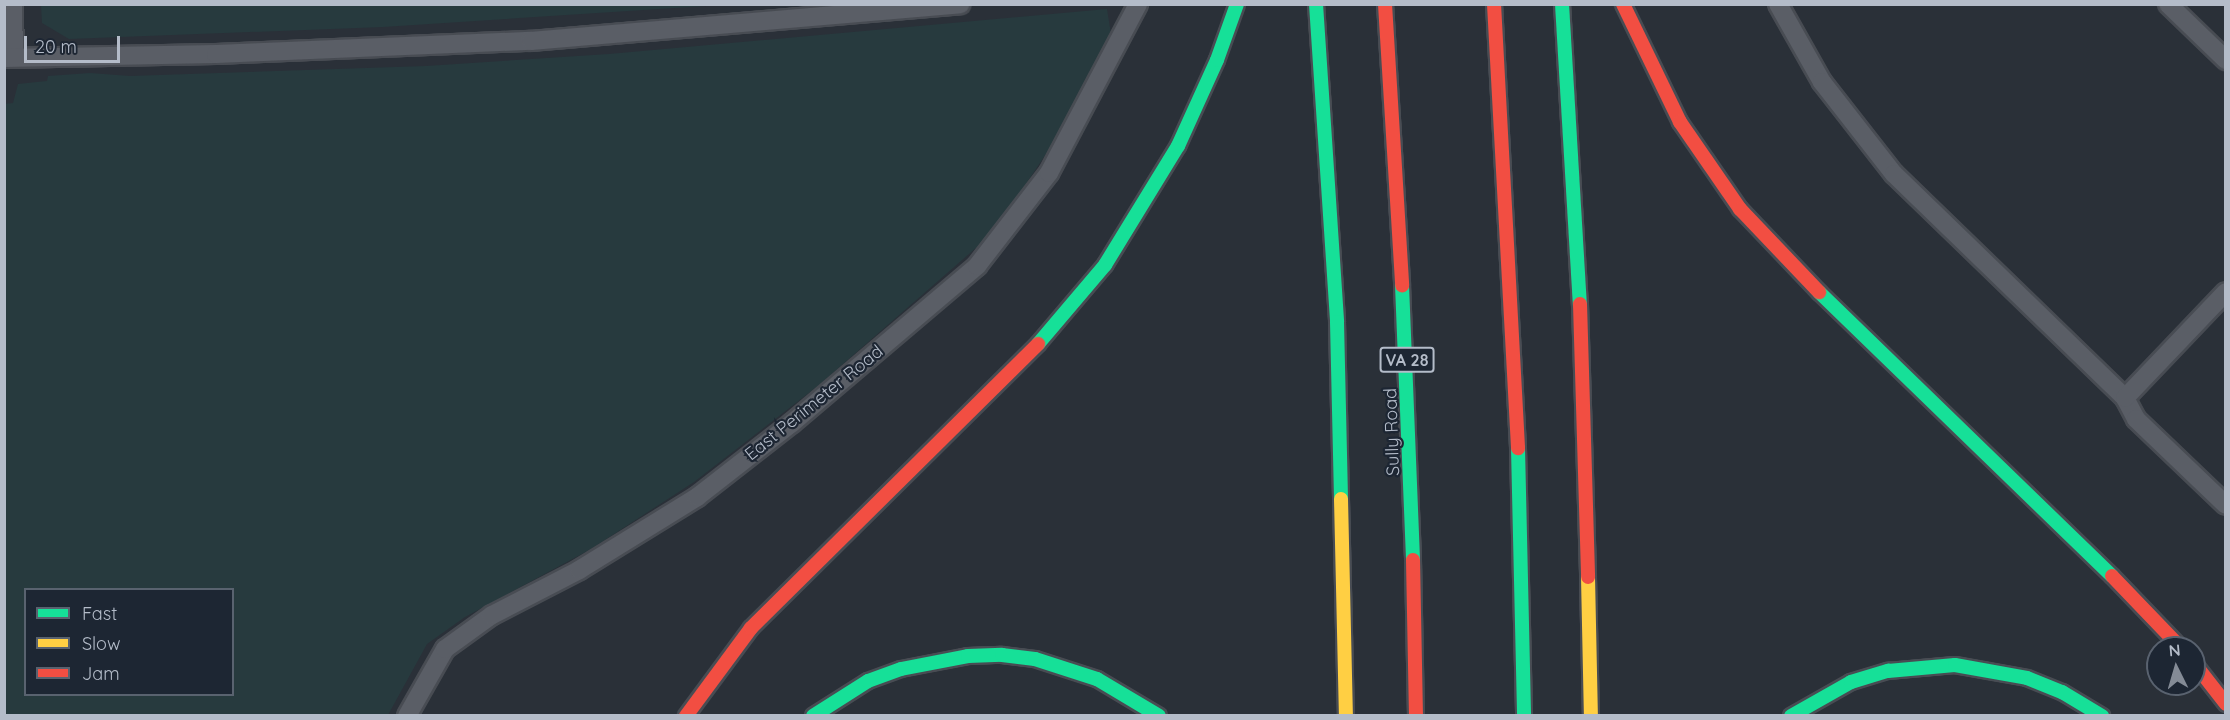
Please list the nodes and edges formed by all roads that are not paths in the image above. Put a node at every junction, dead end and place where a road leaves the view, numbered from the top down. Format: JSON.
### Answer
{"nodes":[{"id":1,"x":14,"y":4,"type":"edge"},
{"id":2,"x":960,"y":4,"type":"edge"},
{"id":3,"x":1138,"y":4,"type":"edge"},
{"id":4,"x":1237,"y":4,"type":"edge"},
{"id":5,"x":1316,"y":4,"type":"edge"},
{"id":6,"x":1385,"y":4,"type":"edge"},
{"id":7,"x":1494,"y":4,"type":"edge"},
{"id":8,"x":1562,"y":4,"type":"edge"},
{"id":9,"x":1623,"y":4,"type":"edge"},
{"id":10,"x":1778,"y":4,"type":"edge"},
{"id":11,"x":2168,"y":4,"type":"edge"},
{"id":12,"x":9,"y":58,"type":"edge"},
{"id":13,"x":2226,"y":60,"type":"edge"},
{"id":14,"x":2226,"y":292,"type":"edge"},
{"id":15,"x":2126,"y":398,"type":"junction"},
{"id":16,"x":2226,"y":505,"type":"edge"},
{"id":17,"x":2169,"y":636,"type":"edge"},
{"id":18,"x":2206,"y":678,"type":"edge"},
{"id":19,"x":2226,"y":704,"type":"edge"},
{"id":20,"x":407,"y":716,"type":"edge"},
{"id":21,"x":686,"y":716,"type":"edge"},
{"id":22,"x":813,"y":716,"type":"edge"},
{"id":23,"x":1159,"y":716,"type":"edge"},
{"id":24,"x":1346,"y":716,"type":"edge"},
{"id":25,"x":1416,"y":716,"type":"edge"},
{"id":26,"x":1524,"y":716,"type":"edge"},
{"id":27,"x":1591,"y":716,"type":"edge"},
{"id":28,"x":1791,"y":716,"type":"edge"},
{"id":29,"x":2102,"y":716,"type":"edge"}],
"edges":[{"from":1,"to":12,"type":"lane"},
{"from":2,"to":12,"type":"lane"},
{"from":3,"to":20,"type":"lane","name":"East Perimeter Road"},
{"from":4,"to":21,"type":"highway"},
{"from":5,"to":24,"type":"highway"},
{"from":6,"to":25,"type":"highway","name":"Sully Road","number":"VA 28"},
{"from":7,"to":26,"type":"highway"},
{"from":8,"to":27,"type":"highway"},
{"from":9,"to":17,"type":"highway"},
{"from":10,"to":15,"type":"lane"},
{"from":11,"to":13,"type":"lane"},
{"from":14,"to":15,"type":"lane"},
{"from":15,"to":16,"type":"lane"},
{"from":18,"to":19,"type":"highway"},
{"from":22,"to":23,"type":"highway"},
{"from":28,"to":29,"type":"highway"}]}
